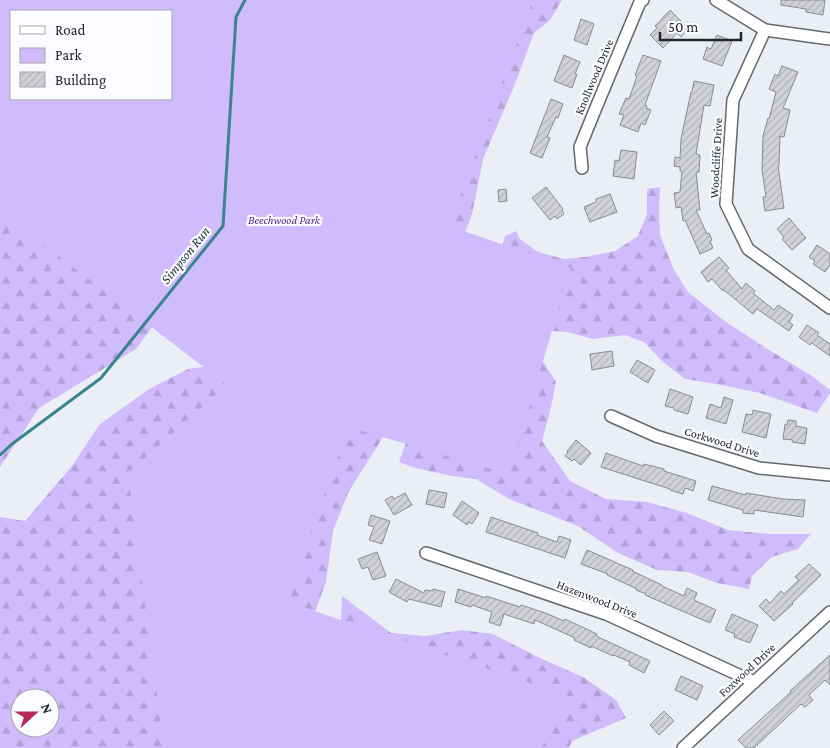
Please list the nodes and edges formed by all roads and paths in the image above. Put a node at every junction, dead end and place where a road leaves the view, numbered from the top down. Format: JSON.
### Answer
{"nodes":[{"id":1,"x":643,"y":0,"type":"edge"},
{"id":2,"x":716,"y":0,"type":"edge"},
{"id":3,"x":765,"y":30,"type":"junction"},
{"id":4,"x":830,"y":39,"type":"edge"},
{"id":5,"x":582,"y":168,"type":"dead end"},
{"id":6,"x":830,"y":308,"type":"edge"},
{"id":7,"x":610,"y":416,"type":"dead end"},
{"id":8,"x":830,"y":475,"type":"edge"},
{"id":9,"x":426,"y":553,"type":"dead end"},
{"id":10,"x":830,"y":612,"type":"edge"},
{"id":11,"x":754,"y":682,"type":"junction"},
{"id":12,"x":683,"y":748,"type":"edge"}],
"edges":[{"from":1,"to":5,"type":"street","name":"Knollwood Drive"},
{"from":2,"to":3,"type":"street"},
{"from":3,"to":4,"type":"street"},
{"from":3,"to":6,"type":"street","name":"Woodcliffe Drive"},
{"from":7,"to":8,"type":"street","name":"Corkwood Drive"},
{"from":9,"to":11,"type":"street","name":"Hazenwood Drive"},
{"from":10,"to":11,"type":"street","name":"Foxwood Drive"},
{"from":11,"to":12,"type":"street","name":"Foxwood Drive"}]}
